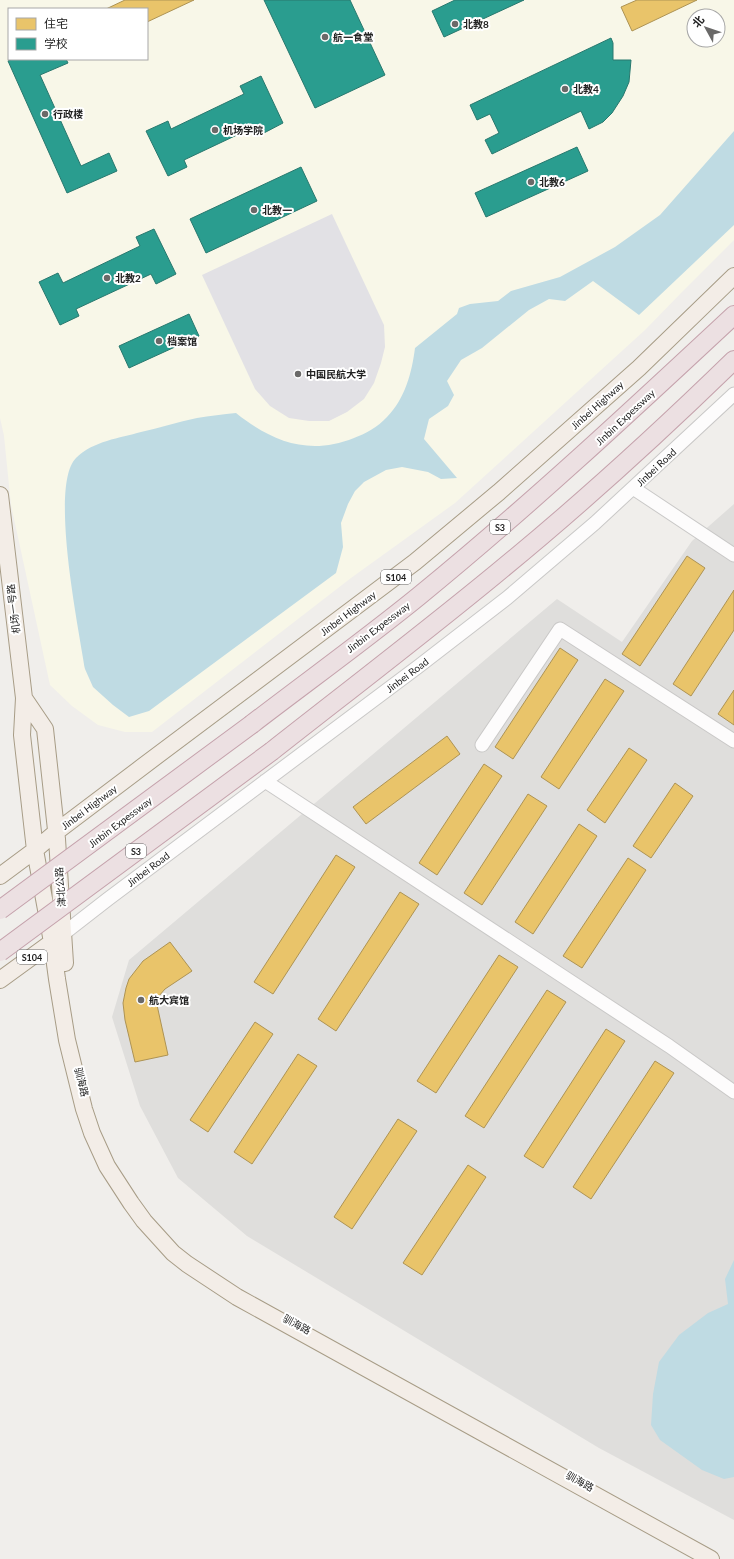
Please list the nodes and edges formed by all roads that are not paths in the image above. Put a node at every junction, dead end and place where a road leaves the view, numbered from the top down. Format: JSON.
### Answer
{"nodes":[{"id":1,"x":734,"y":276,"type":"edge"},
{"id":2,"x":734,"y":287,"type":"edge"},
{"id":3,"x":734,"y":315,"type":"edge"},
{"id":4,"x":734,"y":360,"type":"edge"},
{"id":5,"x":734,"y":394,"type":"edge"},
{"id":6,"x":633,"y":488,"type":"junction"},
{"id":7,"x":0,"y":495,"type":"edge"},
{"id":8,"x":734,"y":555,"type":"edge"},
{"id":9,"x":24,"y":698,"type":"junction"},
{"id":10,"x":734,"y":740,"type":"edge"},
{"id":11,"x":482,"y":745,"type":"dead end"},
{"id":12,"x":265,"y":781,"type":"junction"},
{"id":13,"x":56,"y":836,"type":"junction"},
{"id":14,"x":35,"y":850,"type":"junction"},
{"id":15,"x":0,"y":876,"type":"edge"},
{"id":16,"x":0,"y":910,"type":"edge"},
{"id":17,"x":58,"y":938,"type":"junction"},
{"id":18,"x":0,"y":952,"type":"edge"},
{"id":19,"x":0,"y":980,"type":"edge"},
{"id":20,"x":734,"y":1092,"type":"edge"},
{"id":21,"x":711,"y":1559,"type":"edge"},
{"id":22,"x":722,"y":1559,"type":"edge"}],
"edges":[{"from":1,"to":13,"type":"main road","name":"Jinbei Highway","number":"S104"},
{"from":2,"to":13,"type":"main road","name":"Jinbei Highway","number":"S104"},
{"from":3,"to":16,"type":"highway","name":"Jinbin Expessway","number":"S3","bridge":true},
{"from":4,"to":18,"type":"highway","number":"S3","bridge":true},
{"from":5,"to":6,"type":"street","name":"Jinbei Road"},
{"from":6,"to":8,"type":"street"},
{"from":6,"to":12,"type":"street","name":"Jinbei Road"},
{"from":7,"to":9,"type":"main road","name":"机场一号路"},
{"from":9,"to":13,"type":"main road","name":"机场一号路"},
{"from":9,"to":14,"type":"main road","name":"机场一号路"},
{"from":10,"to":11,"type":"street"},
{"from":12,"to":17,"type":"street","name":"Jinbei Road"},
{"from":12,"to":20,"type":"street"},
{"from":13,"to":14,"type":"main road","name":"Jinbei Highway","number":"S104"},
{"from":13,"to":17,"type":"main road","name":"津北公路"},
{"from":14,"to":15,"type":"main road","name":"Jinbei Highway","number":"S104"},
{"from":14,"to":17,"type":"main road","name":"津北公路","number":"S104"},
{"from":17,"to":19,"type":"main road","number":"S104"},
{"from":17,"to":21,"type":"main road","name":"驯海路"},
{"from":17,"to":22,"type":"main road","name":"驯海路"}]}
